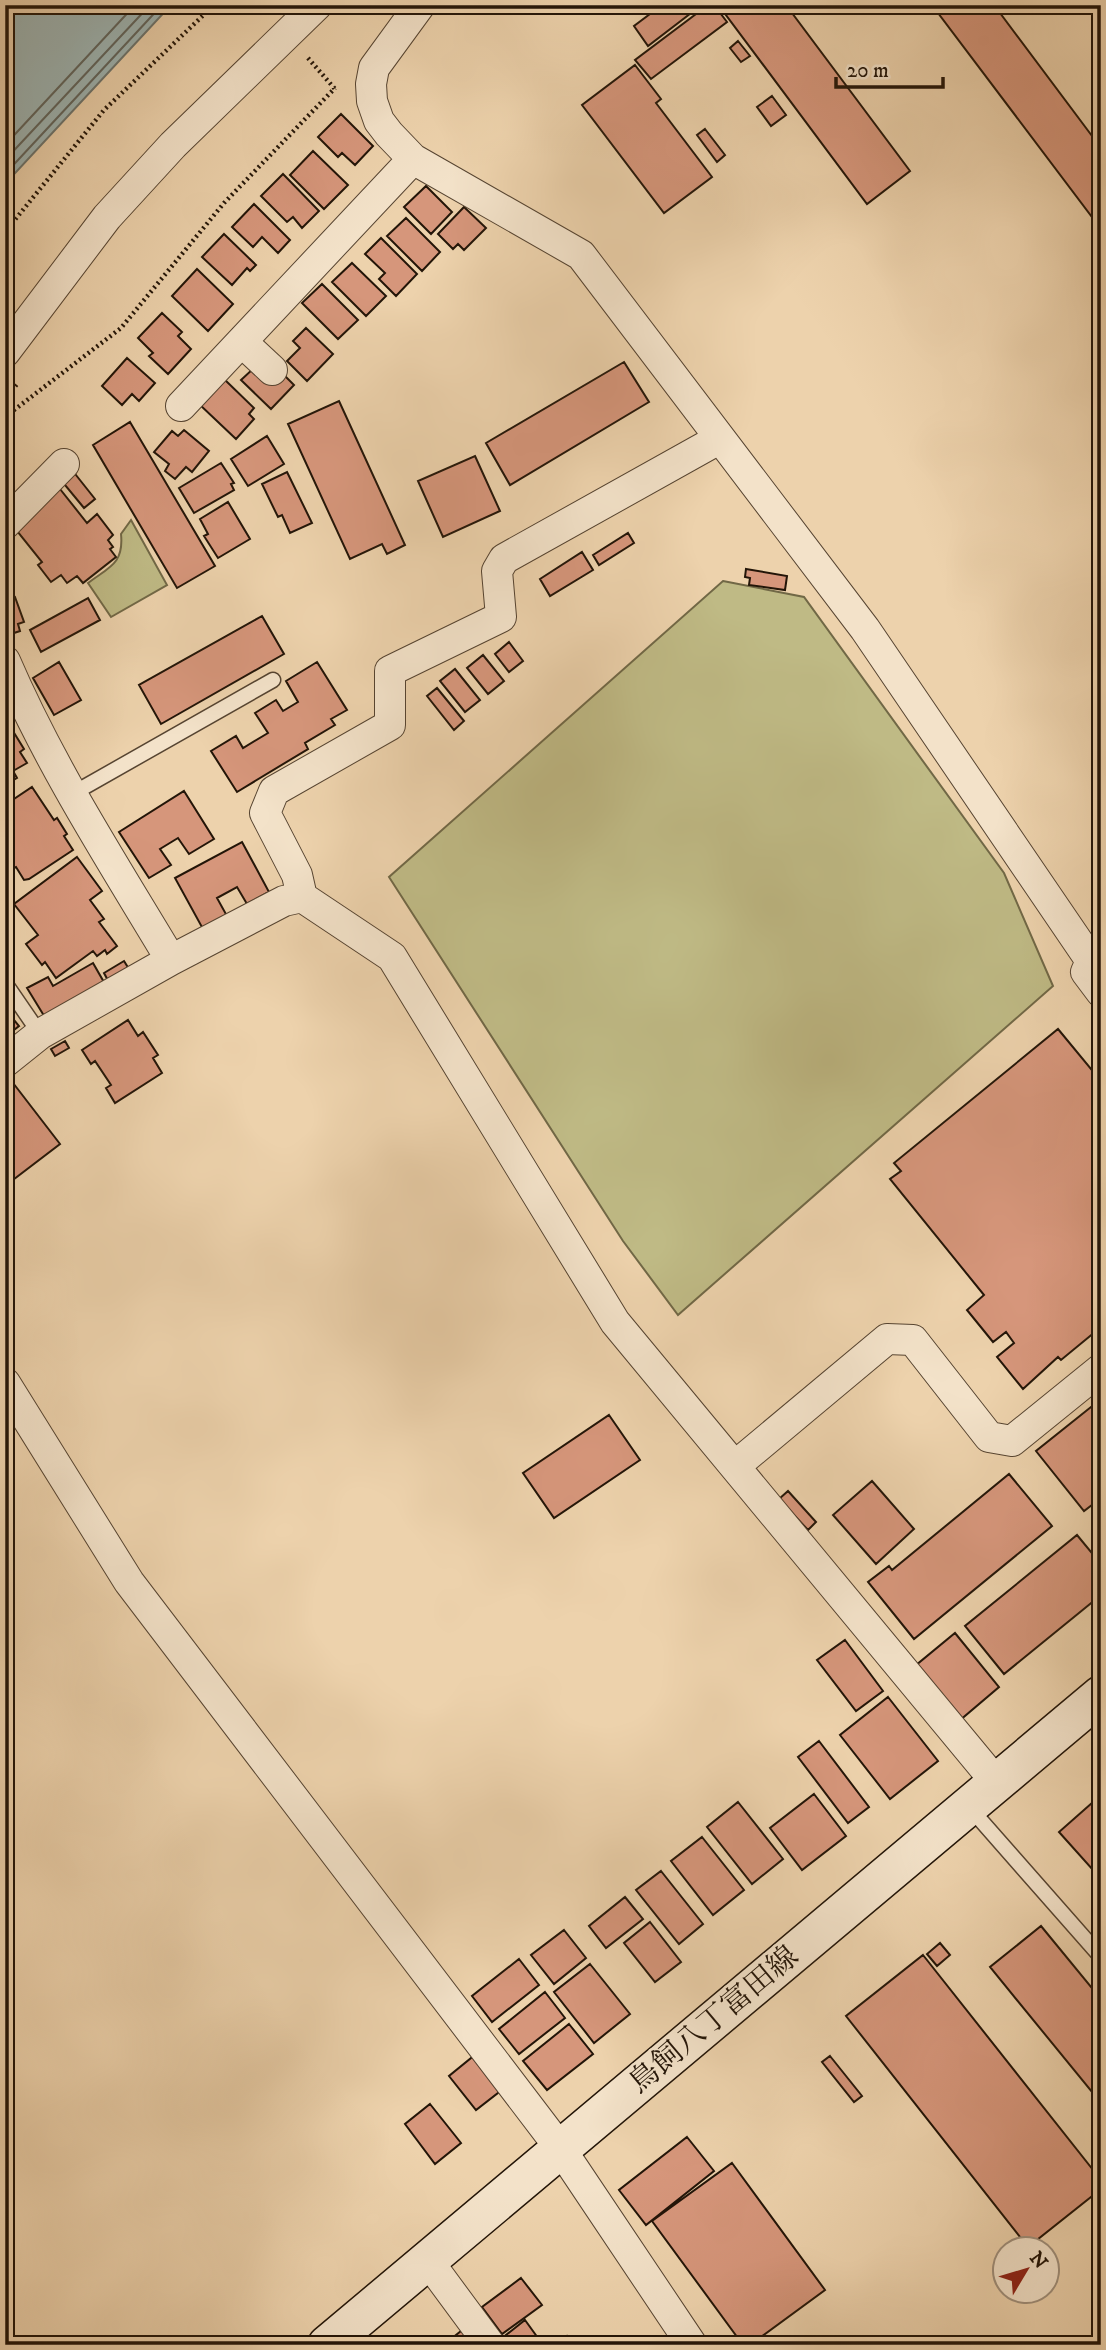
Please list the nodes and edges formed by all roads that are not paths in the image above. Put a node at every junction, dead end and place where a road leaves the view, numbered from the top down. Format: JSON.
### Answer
{"nodes":[{"id":1,"x":317,"y":5,"type":"edge"},
{"id":2,"x":420,"y":5,"type":"edge"},
{"id":3,"x":414,"y":159,"type":"junction"},
{"id":4,"x":242,"y":342,"type":"junction"},
{"id":5,"x":5,"y":352,"type":"edge"},
{"id":6,"x":272,"y":370,"type":"dead end"},
{"id":7,"x":181,"y":406,"type":"dead end"},
{"id":8,"x":719,"y":439,"type":"junction"},
{"id":9,"x":64,"y":464,"type":"dead end"},
{"id":10,"x":5,"y":524,"type":"edge"},
{"id":11,"x":5,"y":661,"type":"edge"},
{"id":12,"x":273,"y":680,"type":"dead end"},
{"id":13,"x":72,"y":794,"type":"junction"},
{"id":14,"x":302,"y":897,"type":"junction"},
{"id":15,"x":1096,"y":958,"type":"edge"},
{"id":16,"x":171,"y":960,"type":"junction"},
{"id":17,"x":5,"y":983,"type":"edge"},
{"id":18,"x":1101,"y":992,"type":"edge"},
{"id":19,"x":40,"y":1034,"type":"junction"},
{"id":20,"x":5,"y":1062,"type":"edge"},
{"id":21,"x":1101,"y":1369,"type":"edge"},
{"id":22,"x":5,"y":1383,"type":"edge"},
{"id":23,"x":735,"y":1466,"type":"junction"},
{"id":24,"x":1101,"y":1695,"type":"edge"},
{"id":25,"x":982,"y":1793,"type":"junction"},
{"id":26,"x":1101,"y":1957,"type":"edge"},
{"id":27,"x":560,"y":2148,"type":"junction"},
{"id":28,"x":428,"y":2260,"type":"junction"},
{"id":29,"x":327,"y":2345,"type":"edge"},
{"id":30,"x":490,"y":2345,"type":"edge"},
{"id":31,"x":692,"y":2345,"type":"edge"}],
"edges":[{"from":1,"to":5,"type":"street"},
{"from":2,"to":3,"type":"street"},
{"from":3,"to":4,"type":"street"},
{"from":3,"to":8,"type":"street"},
{"from":4,"to":6,"type":"street"},
{"from":4,"to":7,"type":"street"},
{"from":8,"to":14,"type":"street"},
{"from":8,"to":15,"type":"street"},
{"from":9,"to":10,"type":"street"},
{"from":11,"to":13,"type":"street"},
{"from":12,"to":13,"type":"lane"},
{"from":13,"to":16,"type":"street"},
{"from":14,"to":16,"type":"street"},
{"from":14,"to":23,"type":"street"},
{"from":15,"to":18,"type":"street"},
{"from":16,"to":19,"type":"street"},
{"from":17,"to":19,"type":"lane"},
{"from":19,"to":20,"type":"street"},
{"from":21,"to":23,"type":"street"},
{"from":22,"to":27,"type":"street"},
{"from":23,"to":25,"type":"street"},
{"from":24,"to":25,"type":"main road","name":"鳥飼八丁富田線"},
{"from":25,"to":26,"type":"lane"},
{"from":25,"to":27,"type":"main road","name":"鳥飼八丁富田線"},
{"from":27,"to":28,"type":"main road","name":"鳥飼八丁富田線"},
{"from":27,"to":31,"type":"street"},
{"from":28,"to":29,"type":"main road","name":"鳥飼八丁富田線"},
{"from":28,"to":30,"type":"street"}]}
